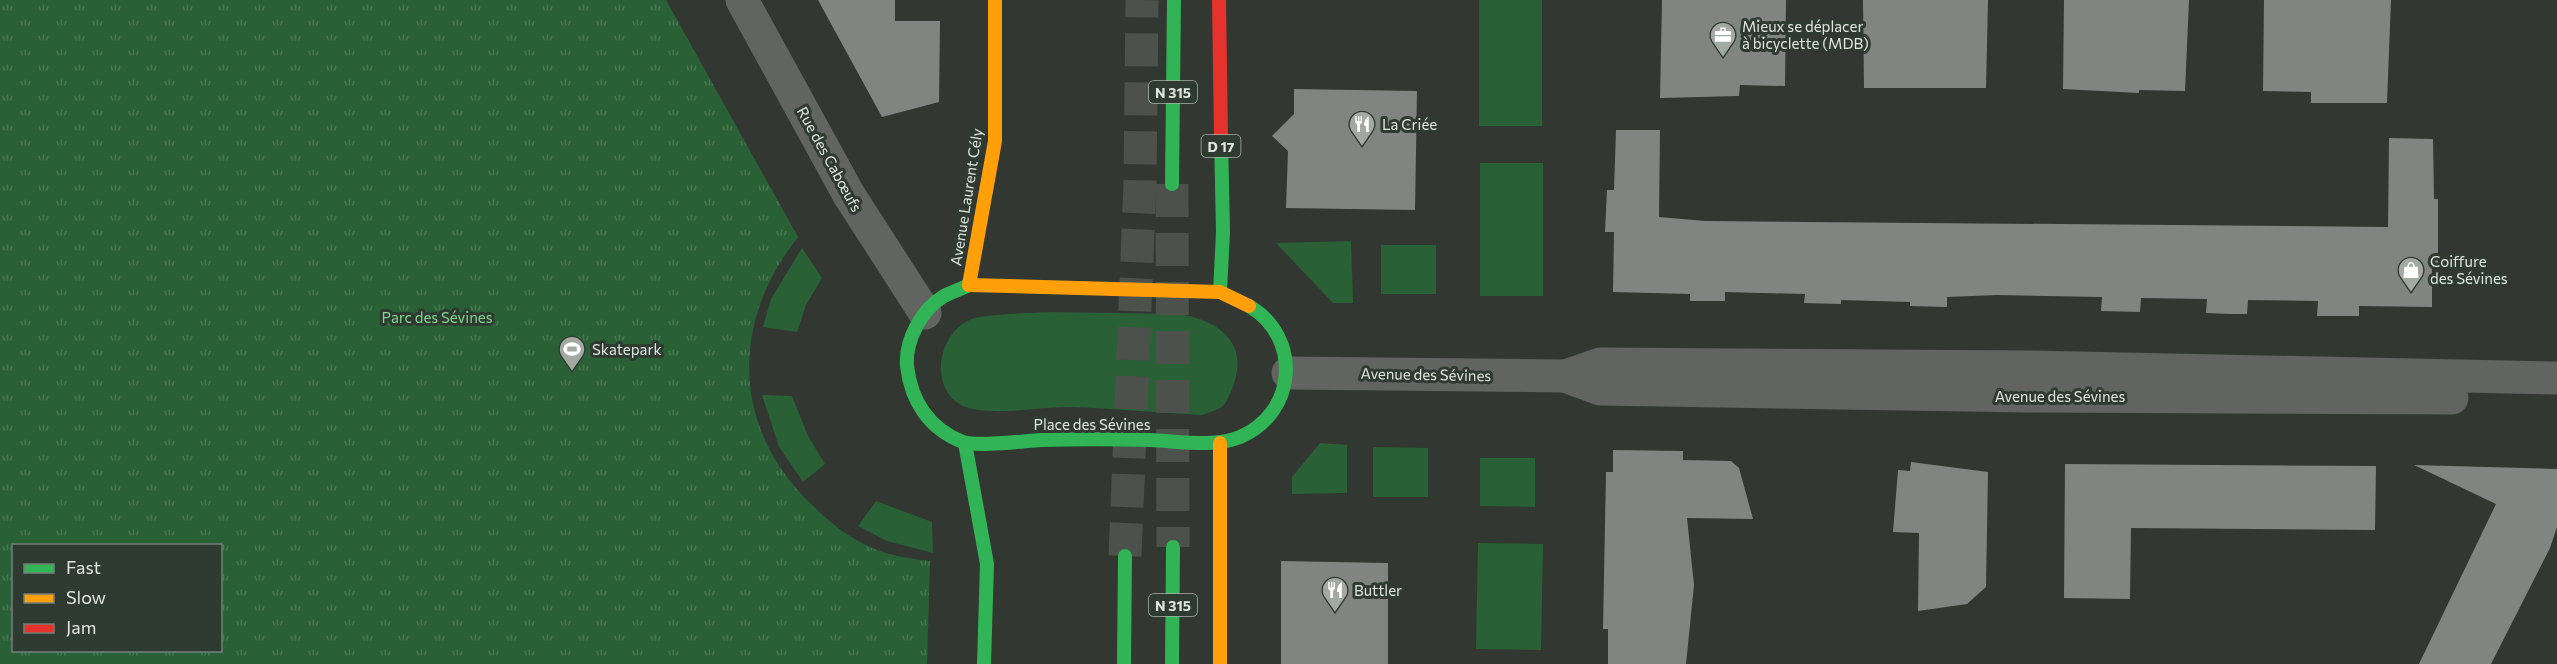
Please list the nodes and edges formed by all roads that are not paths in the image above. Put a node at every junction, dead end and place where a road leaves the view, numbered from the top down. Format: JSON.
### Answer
{"nodes":[{"id":1,"x":742,"y":0,"type":"edge"},
{"id":2,"x":995,"y":0,"type":"edge"},
{"id":3,"x":1174,"y":0,"type":"edge"},
{"id":4,"x":1219,"y":0,"type":"edge"},
{"id":5,"x":1172,"y":184,"type":"tunnel mouth"},
{"id":6,"x":969,"y":285,"type":"junction"},
{"id":7,"x":1220,"y":292,"type":"junction"},
{"id":8,"x":925,"y":313,"type":"junction"},
{"id":9,"x":1288,"y":373,"type":"junction"},
{"id":10,"x":1565,"y":376,"type":"junction"},
{"id":11,"x":2557,"y":378,"type":"edge"},
{"id":12,"x":2557,"y":399,"type":"edge"},
{"id":13,"x":965,"y":443,"type":"junction"},
{"id":14,"x":1220,"y":443,"type":"junction"},
{"id":15,"x":1173,"y":547,"type":"tunnel mouth"},
{"id":16,"x":1125,"y":556,"type":"tunnel mouth"},
{"id":17,"x":984,"y":664,"type":"edge"},
{"id":18,"x":1124,"y":664,"type":"edge"},
{"id":19,"x":1172,"y":664,"type":"edge"},
{"id":20,"x":1220,"y":664,"type":"edge"}],
"edges":[{"from":1,"to":8,"type":"street","name":"Rue des Cabœufs"},
{"from":2,"to":6,"type":"main road","name":"Avenue Laurent Cély"},
{"from":3,"to":5,"type":"main road","number":"N 315"},
{"from":4,"to":7,"type":"main road","number":"D 17"},
{"from":6,"to":7,"type":"main road"},
{"from":6,"to":8,"type":"main road","name":"Avenue Laurent Cély"},
{"from":7,"to":9,"type":"main road"},
{"from":8,"to":13,"type":"main road","name":"Avenue Laurent Cély"},
{"from":9,"to":10,"type":"street","name":"Avenue des Sévines"},
{"from":9,"to":14,"type":"main road"},
{"from":10,"to":11,"type":"street","name":"Avenue des Sévines"},
{"from":10,"to":12,"type":"street","name":"Avenue des Sévines"},
{"from":13,"to":14,"type":"main road","name":"Place des Sévines"},
{"from":13,"to":17,"type":"main road"},
{"from":14,"to":20,"type":"main road"},
{"from":15,"to":19,"type":"main road","number":"N 315"},
{"from":16,"to":18,"type":"main road"}]}
